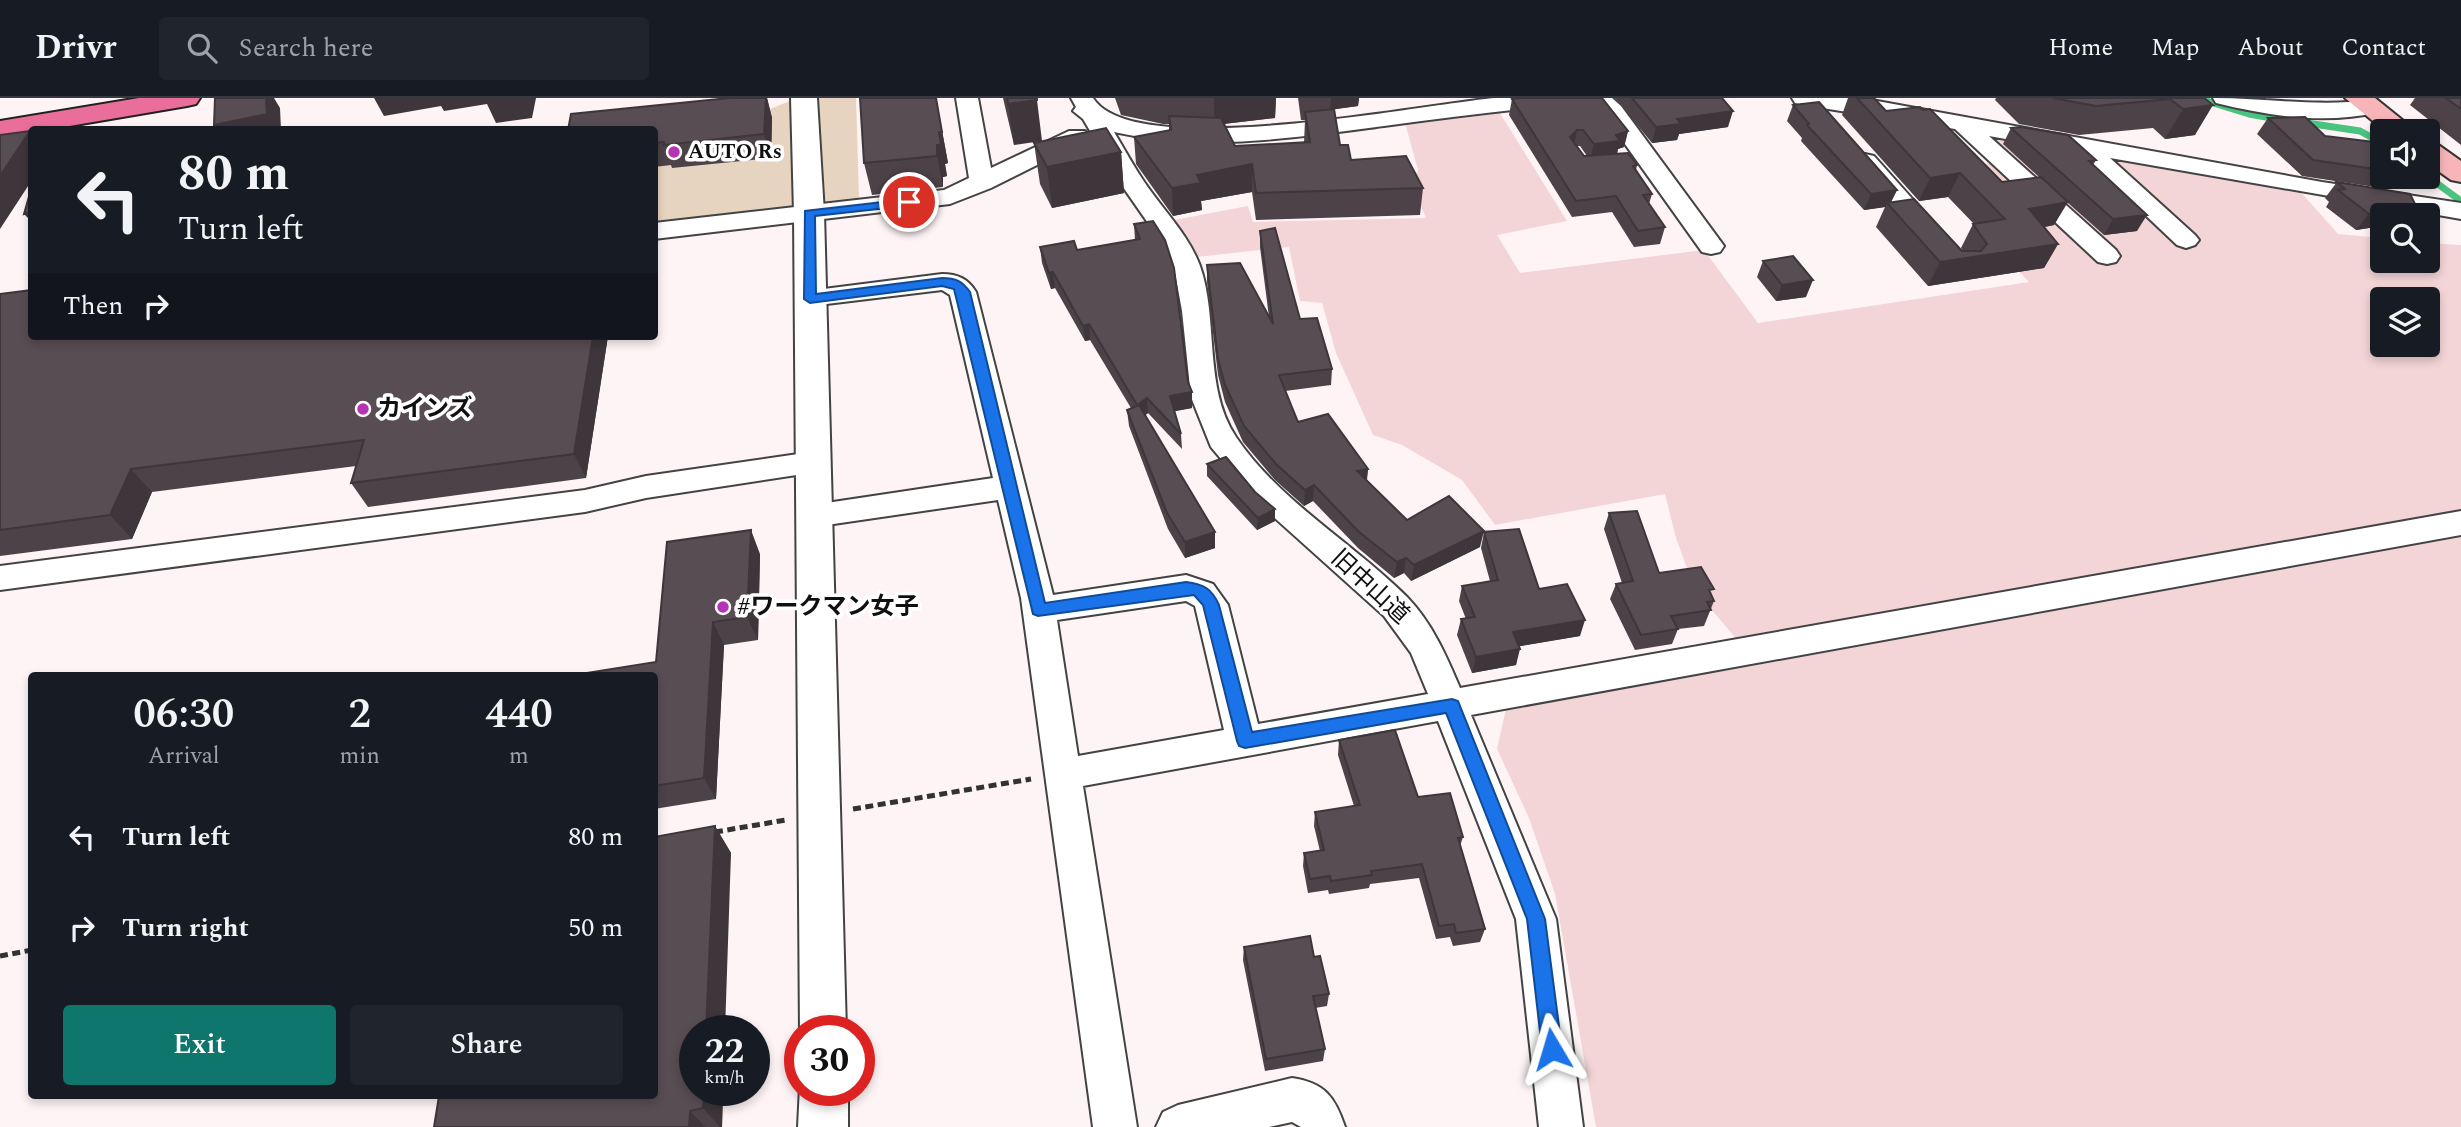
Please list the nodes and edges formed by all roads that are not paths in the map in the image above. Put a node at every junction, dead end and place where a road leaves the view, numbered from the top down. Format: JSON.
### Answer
{"nodes":[{"id":1,"x":804,"y":98,"type":"edge"},
{"id":2,"x":967,"y":98,"type":"edge"},
{"id":3,"x":1062,"y":98,"type":"edge"},
{"id":4,"x":1559,"y":98,"type":"edge"},
{"id":5,"x":1599,"y":98,"type":"edge"},
{"id":6,"x":1953,"y":98,"type":"edge"},
{"id":7,"x":2224,"y":98,"type":"edge"},
{"id":8,"x":1807,"y":99,"type":"edge"},
{"id":9,"x":198,"y":103,"type":"edge"},
{"id":10,"x":2364,"y":103,"type":"edge"},
{"id":11,"x":1877,"y":108,"type":"junction"},
{"id":12,"x":1091,"y":114,"type":"edge"},
{"id":13,"x":2386,"y":119,"type":"edge"},
{"id":14,"x":1963,"y":124,"type":"junction"},
{"id":15,"x":105,"y":126,"type":"edge"},
{"id":16,"x":0,"y":129,"type":"edge"},
{"id":17,"x":28,"y":139,"type":"edge"},
{"id":18,"x":0,"y":143,"type":"edge"},
{"id":19,"x":2080,"y":145,"type":"junction"},
{"id":20,"x":2440,"y":159,"type":"edge"},
{"id":21,"x":2461,"y":174,"type":"edge"},
{"id":22,"x":982,"y":183,"type":"junction"},
{"id":23,"x":2461,"y":211,"type":"edge"},
{"id":24,"x":809,"y":213,"type":"junction"},
{"id":25,"x":658,"y":231,"type":"edge"},
{"id":26,"x":2168,"y":231,"type":"dead end"},
{"id":27,"x":2082,"y":232,"type":"junction"},
{"id":28,"x":2047,"y":236,"type":"edge"},
{"id":29,"x":1711,"y":246,"type":"dead end"},
{"id":30,"x":2107,"y":256,"type":"dead end"},
{"id":31,"x":1950,"y":257,"type":"edge"},
{"id":32,"x":810,"y":299,"type":"junction"},
{"id":33,"x":812,"y":463,"type":"junction"},
{"id":34,"x":1008,"y":487,"type":"junction"},
{"id":35,"x":813,"y":516,"type":"junction"},
{"id":36,"x":2461,"y":523,"type":"edge"},
{"id":37,"x":0,"y":578,"type":"edge"},
{"id":38,"x":1038,"y":610,"type":"junction"},
{"id":39,"x":1452,"y":705,"type":"junction"},
{"id":40,"x":1245,"y":741,"type":"junction"},
{"id":41,"x":1063,"y":774,"type":"junction"},
{"id":42,"x":822,"y":1015,"type":"edge"},
{"id":43,"x":823,"y":1106,"type":"edge"},
{"id":44,"x":823,"y":1127,"type":"edge"},
{"id":45,"x":1115,"y":1127,"type":"edge"},
{"id":46,"x":1178,"y":1127,"type":"edge"},
{"id":47,"x":1323,"y":1127,"type":"edge"},
{"id":48,"x":1561,"y":1127,"type":"edge"}],
"edges":[{"from":1,"to":24,"type":"street"},
{"from":2,"to":22,"type":"street"},
{"from":3,"to":12,"type":"street"},
{"from":4,"to":12,"type":"street"},
{"from":5,"to":29,"type":"street"},
{"from":6,"to":11,"type":"street"},
{"from":7,"to":10,"type":"street"},
{"from":8,"to":11,"type":"street"},
{"from":8,"to":31,"type":"street"},
{"from":9,"to":15,"type":"highway"},
{"from":9,"to":16,"type":"highway"},
{"from":10,"to":13,"type":"main road"},
{"from":11,"to":14,"type":"street"},
{"from":12,"to":22,"type":"street"},
{"from":12,"to":39,"type":"street","name":"旧中山道"},
{"from":14,"to":19,"type":"street"},
{"from":14,"to":27,"type":"street"},
{"from":17,"to":18,"type":"highway"},
{"from":19,"to":23,"type":"street"},
{"from":19,"to":26,"type":"street"},
{"from":20,"to":21,"type":"main road"},
{"from":22,"to":24,"type":"street"},
{"from":24,"to":25,"type":"street"},
{"from":24,"to":32,"type":"street"},
{"from":27,"to":28,"type":"street"},
{"from":27,"to":30,"type":"street"},
{"from":32,"to":33,"type":"street"},
{"from":32,"to":34,"type":"street"},
{"from":33,"to":35,"type":"street"},
{"from":33,"to":37,"type":"street"},
{"from":34,"to":35,"type":"street"},
{"from":34,"to":38,"type":"street"},
{"from":35,"to":42,"type":"street"},
{"from":36,"to":39,"type":"street"},
{"from":38,"to":40,"type":"street"},
{"from":38,"to":41,"type":"street"},
{"from":39,"to":40,"type":"street"},
{"from":39,"to":48,"type":"street","name":"旧中山道"},
{"from":40,"to":41,"type":"street"},
{"from":41,"to":45,"type":"street"},
{"from":43,"to":44,"type":"street"},
{"from":46,"to":47,"type":"street"}]}
